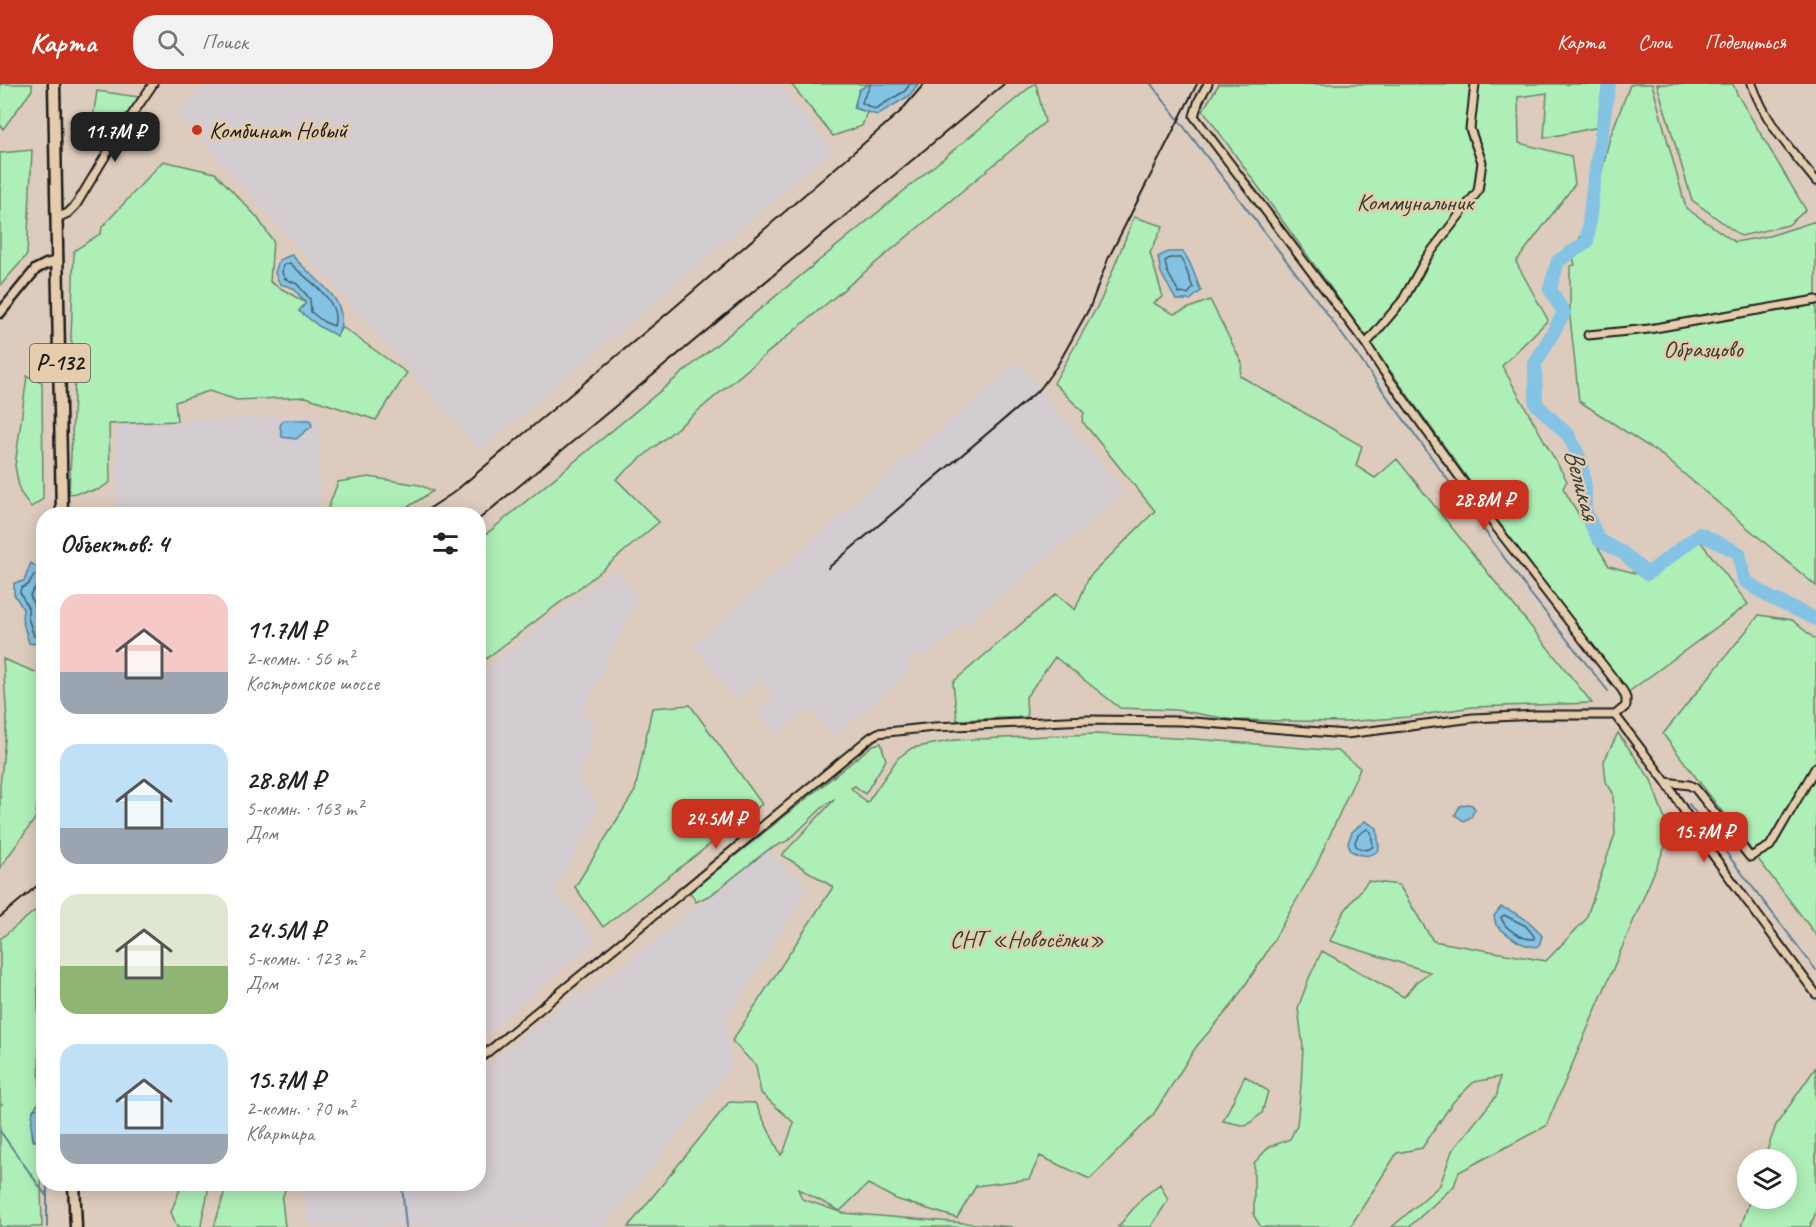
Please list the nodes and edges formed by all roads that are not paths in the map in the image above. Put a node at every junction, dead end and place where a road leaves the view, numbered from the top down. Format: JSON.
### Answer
{"nodes":[{"id":1,"x":54,"y":84,"type":"edge"},
{"id":2,"x":153,"y":84,"type":"edge"},
{"id":3,"x":1208,"y":84,"type":"edge"},
{"id":4,"x":1475,"y":84,"type":"edge"},
{"id":5,"x":1752,"y":84,"type":"edge"},
{"id":6,"x":1816,"y":181,"type":"edge"},
{"id":7,"x":57,"y":218,"type":"junction"},
{"id":8,"x":58,"y":261,"type":"junction"},
{"id":9,"x":1816,"y":300,"type":"edge"},
{"id":10,"x":0,"y":313,"type":"edge"},
{"id":11,"x":1588,"y":336,"type":"dead end"},
{"id":12,"x":1366,"y":344,"type":"junction"},
{"id":13,"x":62,"y":507,"type":"edge"},
{"id":14,"x":1615,"y":715,"type":"junction"},
{"id":15,"x":1816,"y":767,"type":"edge"},
{"id":16,"x":1666,"y":782,"type":"junction"},
{"id":17,"x":1816,"y":994,"type":"edge"},
{"id":18,"x":486,"y":1054,"type":"edge"},
{"id":19,"x":74,"y":1191,"type":"edge"},
{"id":20,"x":75,"y":1227,"type":"edge"}],
"edges":[{"from":1,"to":7,"type":"highway","number":"Р-132"},
{"from":2,"to":7,"type":"street"},
{"from":3,"to":12,"type":"street"},
{"from":4,"to":12,"type":"street"},
{"from":5,"to":6,"type":"street"},
{"from":7,"to":8,"type":"highway","number":"Р-132"},
{"from":8,"to":10,"type":"street"},
{"from":8,"to":13,"type":"highway","number":"Р-132"},
{"from":9,"to":11,"type":"street"},
{"from":12,"to":14,"type":"street"},
{"from":14,"to":16,"type":"street"},
{"from":14,"to":18,"type":"street"},
{"from":15,"to":16,"type":"street"},
{"from":16,"to":17,"type":"street"},
{"from":19,"to":20,"type":"highway"}]}
